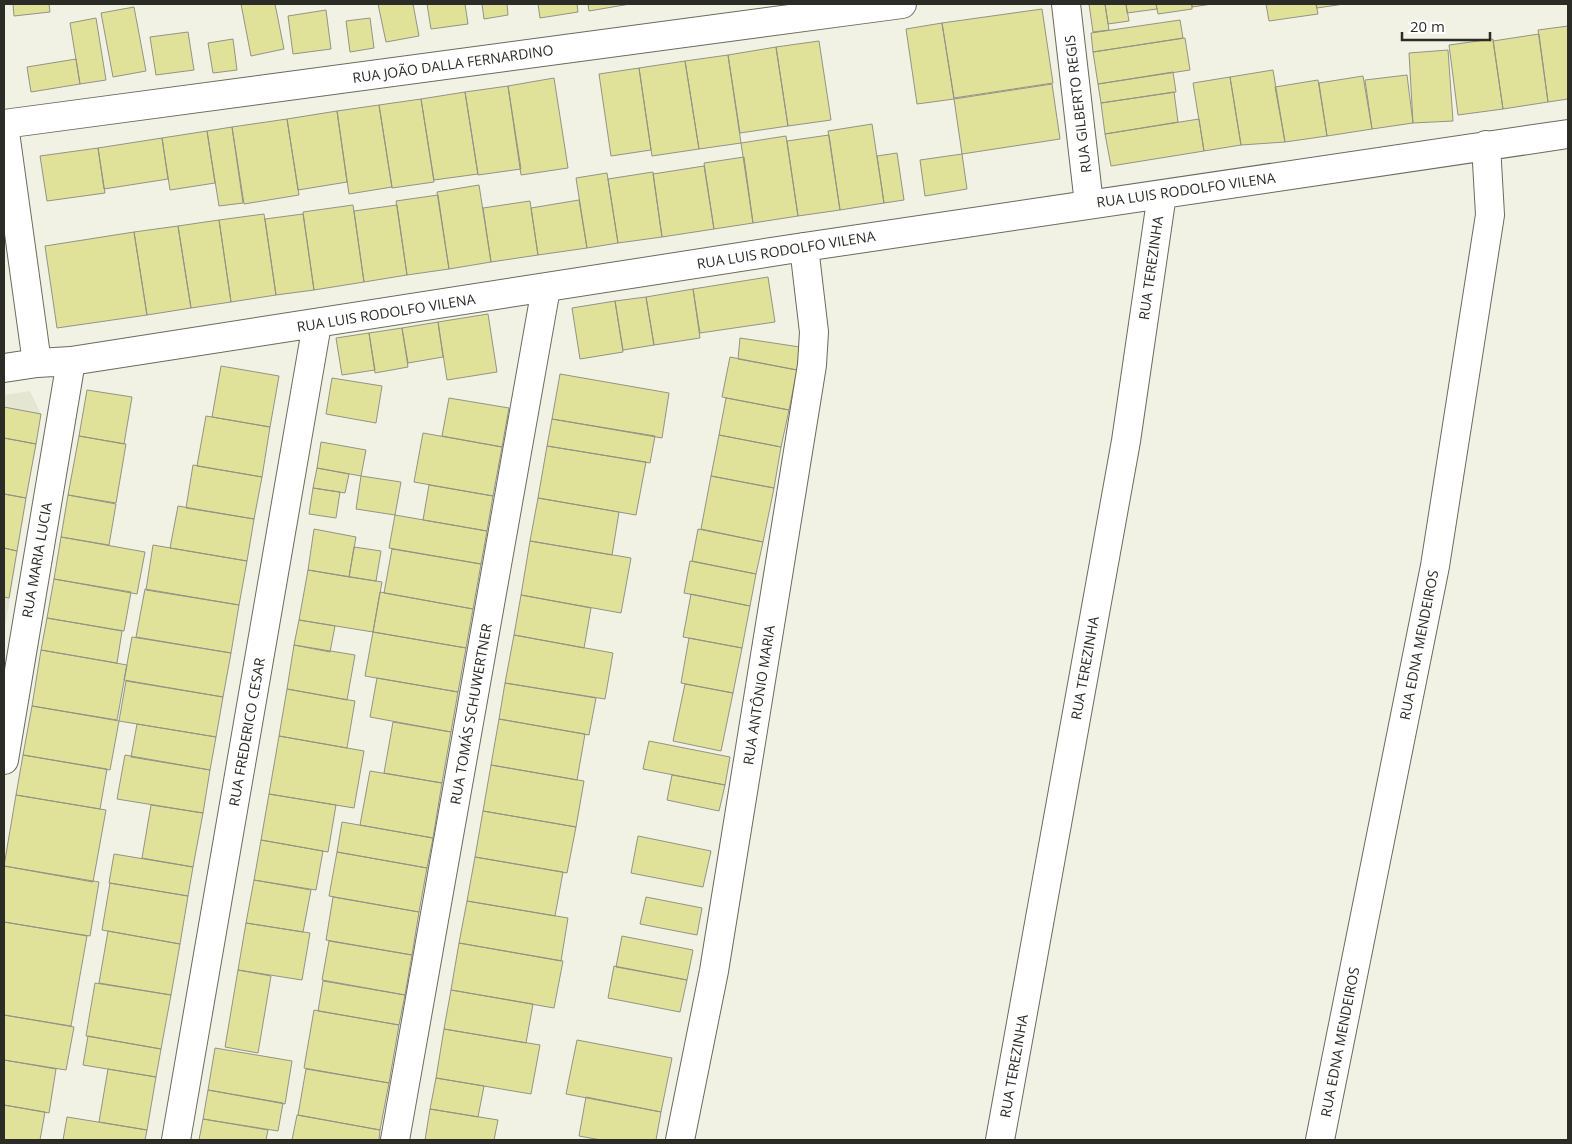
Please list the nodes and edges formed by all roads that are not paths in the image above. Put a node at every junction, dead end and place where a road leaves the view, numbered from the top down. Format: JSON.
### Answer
{"nodes":[{"id":1,"x":902,"y":4,"type":"edge"},
{"id":2,"x":1066,"y":4,"type":"edge"},
{"id":3,"x":4,"y":125,"type":"edge"},
{"id":4,"x":1568,"y":134,"type":"edge"},
{"id":5,"x":1486,"y":145,"type":"junction"},
{"id":6,"x":1162,"y":194,"type":"junction"},
{"id":7,"x":1089,"y":204,"type":"junction"},
{"id":8,"x":804,"y":247,"type":"junction"},
{"id":9,"x":546,"y":288,"type":"junction"},
{"id":10,"x":318,"y":324,"type":"junction"},
{"id":11,"x":71,"y":361,"type":"junction"},
{"id":12,"x":38,"y":363,"type":"junction"},
{"id":13,"x":4,"y":368,"type":"edge"},
{"id":14,"x":4,"y":760,"type":"edge"},
{"id":15,"x":176,"y":1140,"type":"edge"},
{"id":16,"x":395,"y":1140,"type":"edge"},
{"id":17,"x":680,"y":1140,"type":"edge"},
{"id":18,"x":1000,"y":1140,"type":"edge"},
{"id":19,"x":1320,"y":1140,"type":"edge"}],
"edges":[{"from":1,"to":3,"type":"street","name":"RUA JOÃO DALLA FERNARDINO"},
{"from":2,"to":7,"type":"street","name":"RUA GILBERTO REGIS"},
{"from":3,"to":12,"type":"street"},
{"from":4,"to":5,"type":"street","name":"RUA LUIS RODOLFO VILENA"},
{"from":5,"to":6,"type":"street","name":"RUA LUIS RODOLFO VILENA"},
{"from":5,"to":19,"type":"street","name":"RUA EDNA MENDEIROS"},
{"from":6,"to":7,"type":"street","name":"RUA LUIS RODOLFO VILENA"},
{"from":6,"to":18,"type":"street","name":"RUA TEREZINHA"},
{"from":7,"to":8,"type":"street","name":"RUA LUIS RODOLFO VILENA"},
{"from":8,"to":9,"type":"street","name":"RUA LUIS RODOLFO VILENA"},
{"from":8,"to":17,"type":"street","name":"RUA ANTÔNIO MARIA"},
{"from":9,"to":10,"type":"street","name":"RUA LUIS RODOLFO VILENA"},
{"from":9,"to":16,"type":"street","name":"RUA TOMÁS SCHUWERTNER"},
{"from":10,"to":11,"type":"street","name":"RUA LUIS RODOLFO VILENA"},
{"from":10,"to":15,"type":"street","name":"RUA FREDERICO CESAR"},
{"from":11,"to":12,"type":"street","name":"RUA LUIS RODOLFO VILENA"},
{"from":11,"to":14,"type":"street","name":"RUA MARIA LUCIA"},
{"from":12,"to":13,"type":"street","name":"RUA LUIS RODOLFO VILENA"}]}
